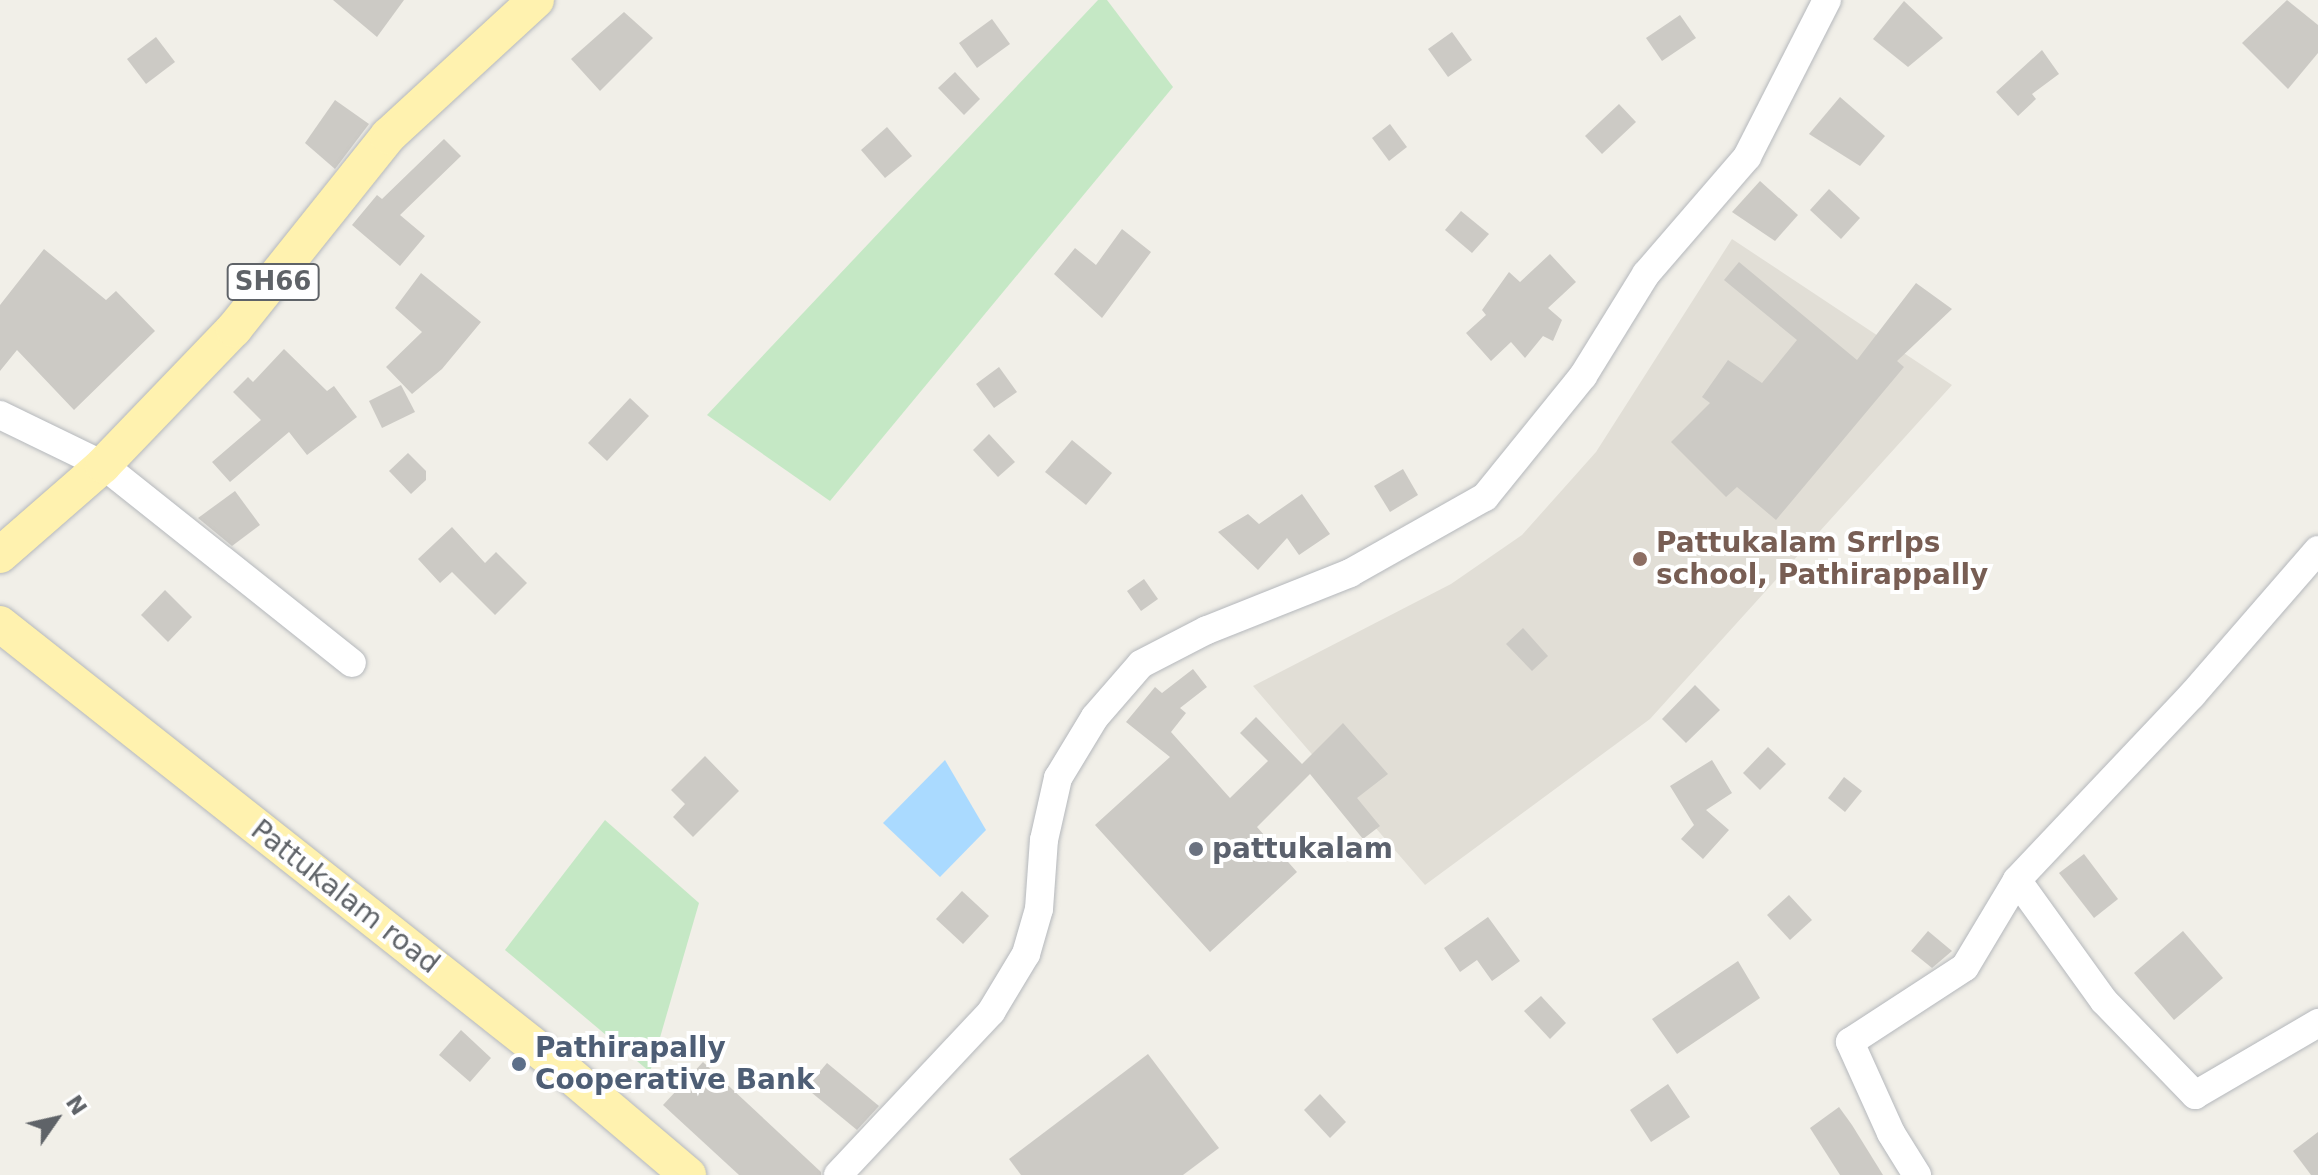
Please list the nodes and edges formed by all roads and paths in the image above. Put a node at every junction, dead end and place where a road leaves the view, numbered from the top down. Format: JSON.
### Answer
{"nodes":[{"id":1,"x":536,"y":0,"type":"edge"},
{"id":2,"x":1827,"y":0,"type":"edge"},
{"id":3,"x":0,"y":415,"type":"edge"},
{"id":4,"x":103,"y":465,"type":"junction"},
{"id":5,"x":2318,"y":550,"type":"edge"},
{"id":6,"x":0,"y":555,"type":"edge"},
{"id":7,"x":0,"y":624,"type":"edge"},
{"id":8,"x":352,"y":663,"type":"dead end"},
{"id":9,"x":2017,"y":880,"type":"junction"},
{"id":10,"x":2318,"y":1023,"type":"edge"},
{"id":11,"x":688,"y":1175,"type":"edge"},
{"id":12,"x":838,"y":1175,"type":"edge"},
{"id":13,"x":1917,"y":1175,"type":"edge"}],
"edges":[{"from":1,"to":4,"type":"main road","number":"SH66"},
{"from":2,"to":12,"type":"street"},
{"from":3,"to":4,"type":"street"},
{"from":4,"to":6,"type":"main road","number":"SH66"},
{"from":4,"to":8,"type":"street"},
{"from":5,"to":9,"type":"street"},
{"from":7,"to":11,"type":"main road","name":"Pattukalam road"},
{"from":9,"to":10,"type":"street"},
{"from":9,"to":13,"type":"street"}]}
